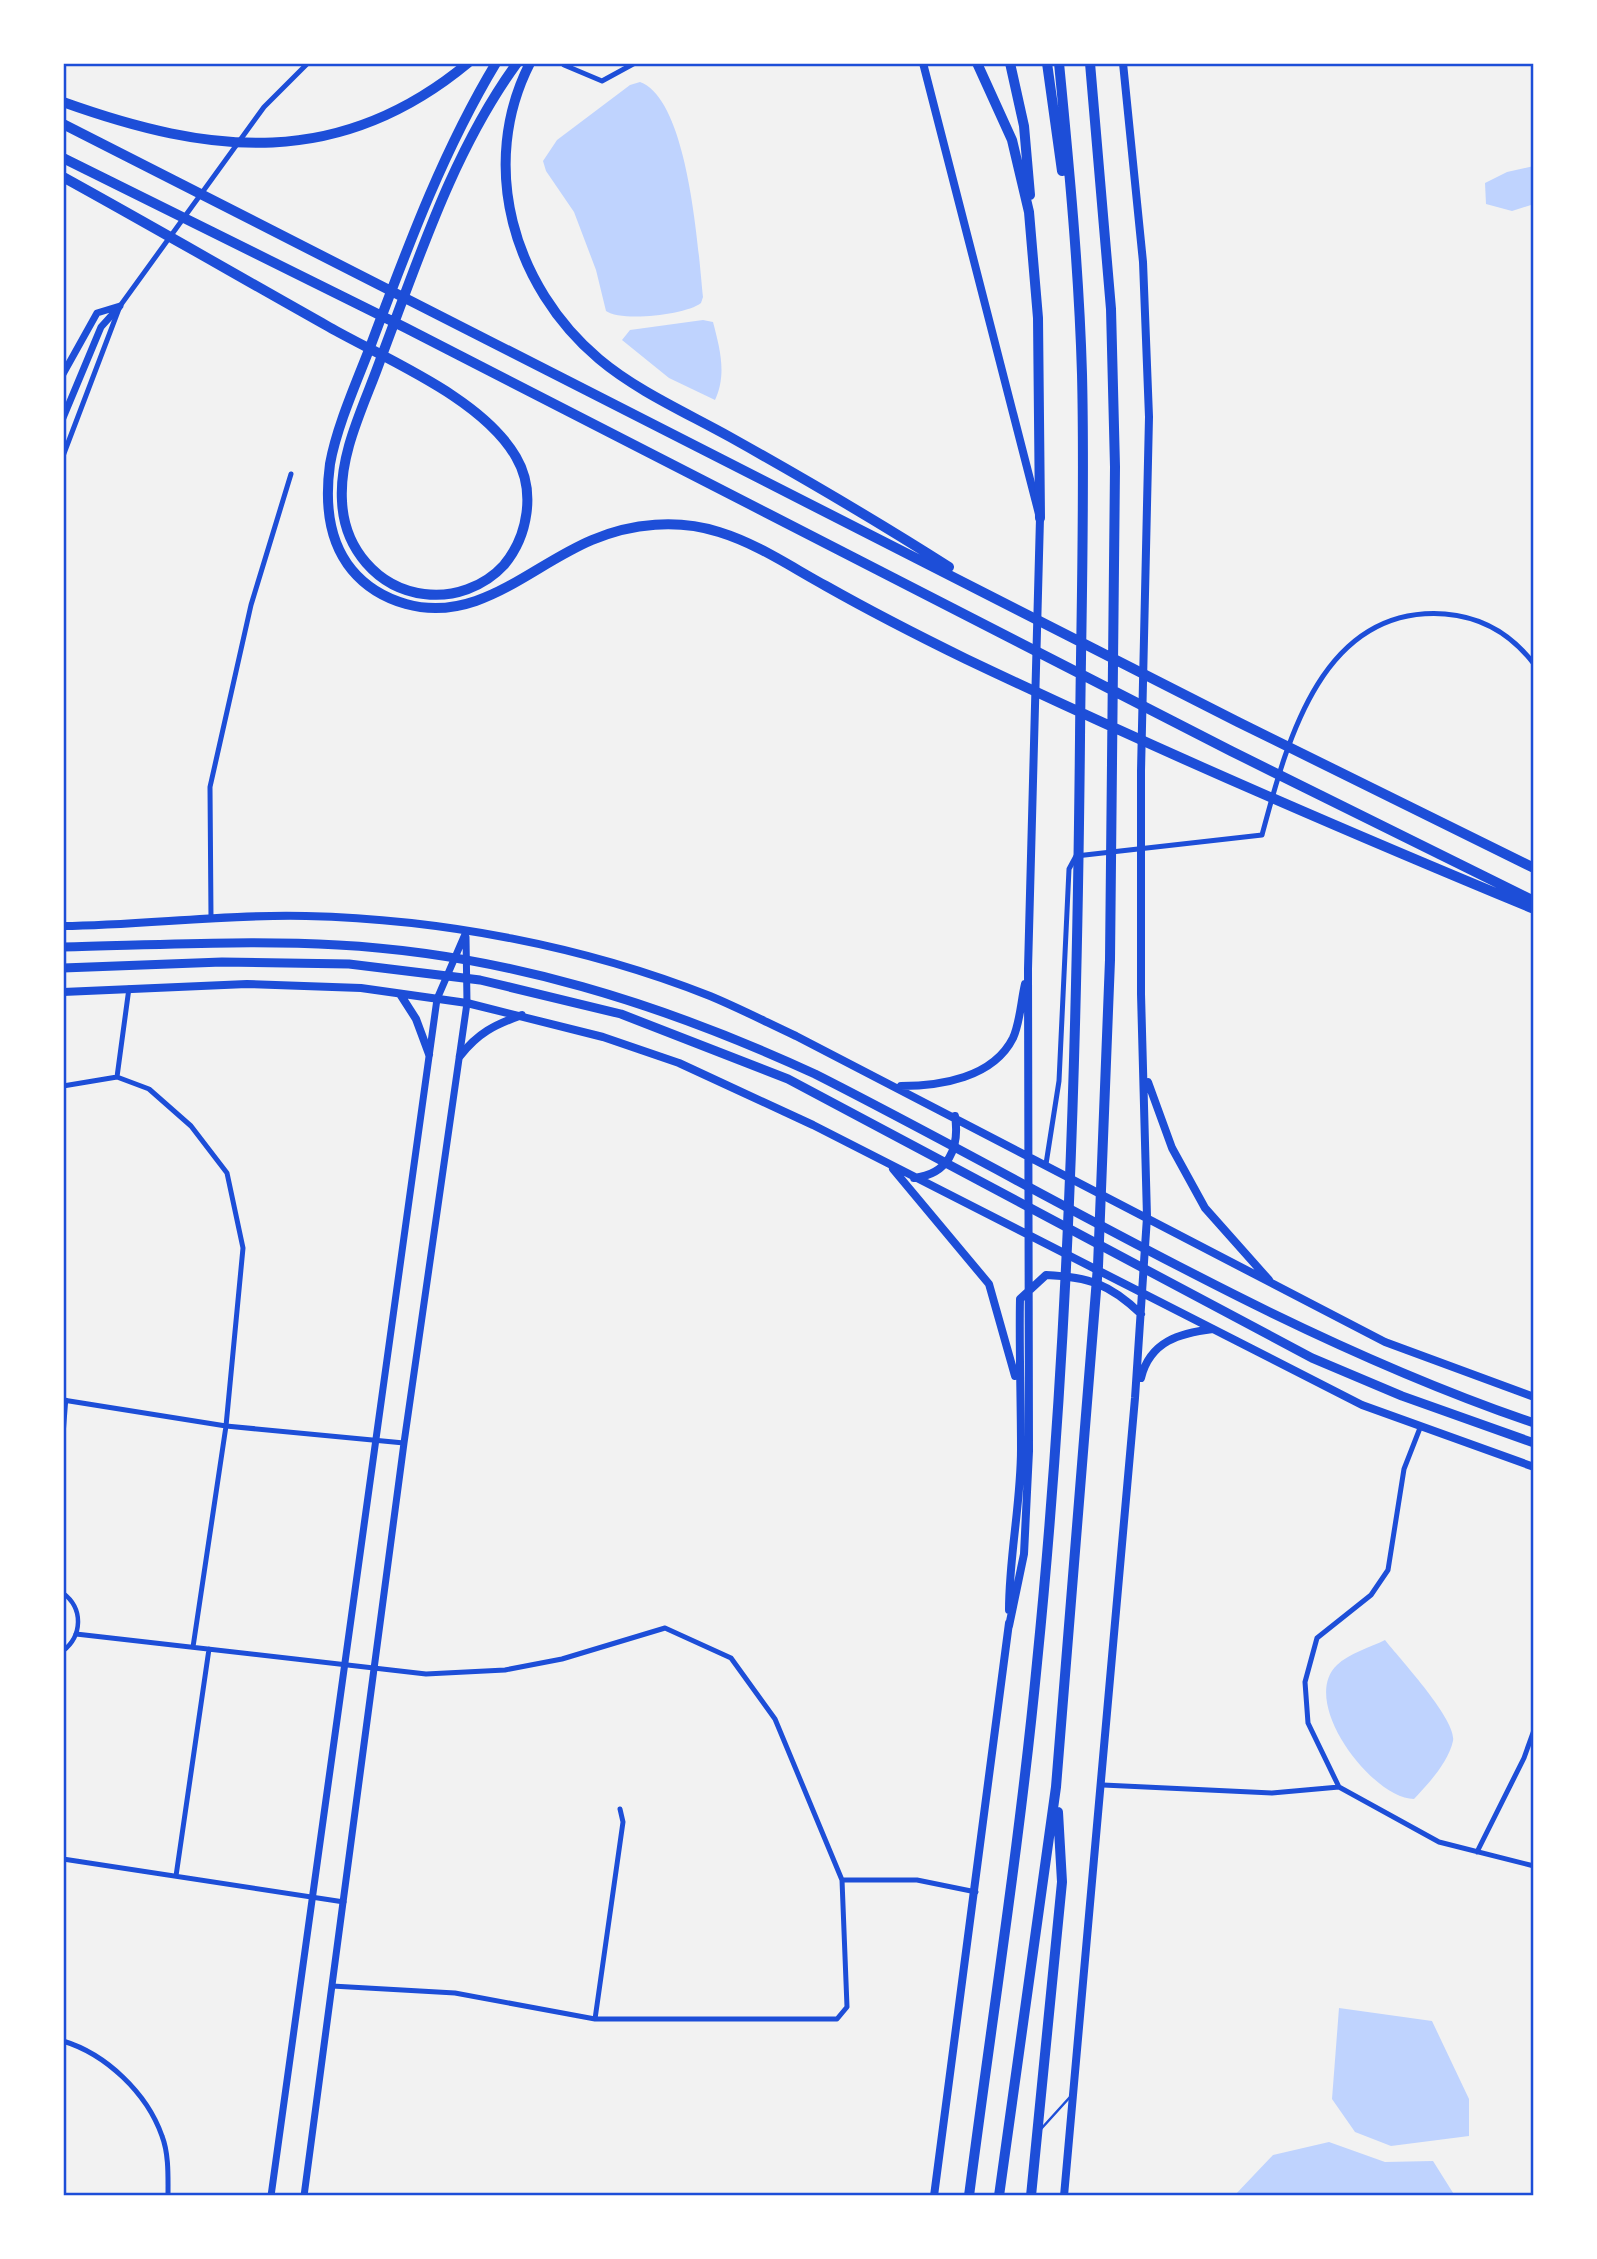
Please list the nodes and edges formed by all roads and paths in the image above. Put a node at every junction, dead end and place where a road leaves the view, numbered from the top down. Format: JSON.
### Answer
{"nodes":[{"id":1,"x":308,"y":63,"type":"edge"},
{"id":2,"x":468,"y":63,"type":"edge"},
{"id":3,"x":496,"y":63,"type":"edge"},
{"id":4,"x":517,"y":63,"type":"edge"},
{"id":5,"x":530,"y":63,"type":"edge"},
{"id":6,"x":635,"y":63,"type":"edge"},
{"id":7,"x":923,"y":63,"type":"edge"},
{"id":8,"x":976,"y":63,"type":"edge"},
{"id":9,"x":1010,"y":63,"type":"edge"},
{"id":10,"x":1047,"y":63,"type":"edge"},
{"id":11,"x":1059,"y":63,"type":"edge"},
{"id":12,"x":1090,"y":63,"type":"edge"},
{"id":13,"x":1123,"y":63,"type":"edge"},
{"id":14,"x":564,"y":65,"type":"dead end"},
{"id":15,"x":63,"y":102,"type":"edge"},
{"id":16,"x":63,"y":124,"type":"edge"},
{"id":17,"x":63,"y":158,"type":"edge"},
{"id":18,"x":63,"y":177,"type":"edge"},
{"id":19,"x":1029,"y":212,"type":"junction"},
{"id":20,"x":1077,"y":273,"type":"junction"},
{"id":21,"x":120,"y":306,"type":"junction"},
{"id":22,"x":63,"y":374,"type":"edge"},
{"id":23,"x":63,"y":418,"type":"edge"},
{"id":24,"x":63,"y":456,"type":"edge"},
{"id":25,"x":291,"y":474,"type":"dead end"},
{"id":26,"x":1040,"y":518,"type":"junction"},
{"id":27,"x":996,"y":596,"type":"junction"},
{"id":28,"x":1534,"y":664,"type":"edge"},
{"id":29,"x":1534,"y":868,"type":"edge"},
{"id":30,"x":1534,"y":901,"type":"edge"},
{"id":31,"x":1534,"y":909,"type":"edge"},
{"id":32,"x":211,"y":918,"type":"junction"},
{"id":33,"x":63,"y":926,"type":"edge"},
{"id":34,"x":466,"y":932,"type":"junction"},
{"id":35,"x":63,"y":947,"type":"edge"},
{"id":36,"x":63,"y":968,"type":"edge"},
{"id":37,"x":1028,"y":970,"type":"junction"},
{"id":38,"x":129,"y":988,"type":"junction"},
{"id":39,"x":63,"y":992,"type":"edge"},
{"id":40,"x":401,"y":994,"type":"junction"},
{"id":41,"x":436,"y":999,"type":"junction"},
{"id":42,"x":467,"y":1003,"type":"junction"},
{"id":43,"x":522,"y":1015,"type":"junction"},
{"id":44,"x":429,"y":1054,"type":"junction"},
{"id":45,"x":460,"y":1056,"type":"junction"},
{"id":46,"x":1144,"y":1072,"type":"junction"},
{"id":47,"x":117,"y":1077,"type":"junction"},
{"id":48,"x":63,"y":1086,"type":"edge"},
{"id":49,"x":898,"y":1087,"type":"junction"},
{"id":50,"x":955,"y":1116,"type":"junction"},
{"id":51,"x":889,"y":1164,"type":"junction"},
{"id":52,"x":1046,"y":1164,"type":"junction"},
{"id":53,"x":914,"y":1178,"type":"junction"},
{"id":54,"x":1147,"y":1217,"type":"junction"},
{"id":55,"x":1274,"y":1285,"type":"junction"},
{"id":56,"x":1144,"y":1293,"type":"junction"},
{"id":57,"x":1141,"y":1314,"type":"junction"},
{"id":58,"x":1216,"y":1329,"type":"junction"},
{"id":59,"x":1534,"y":1397,"type":"edge"},
{"id":60,"x":1135,"y":1398,"type":"junction"},
{"id":61,"x":1018,"y":1399,"type":"junction"},
{"id":62,"x":65,"y":1400,"type":"edge"},
{"id":63,"x":1534,"y":1423,"type":"edge"},
{"id":64,"x":226,"y":1426,"type":"junction"},
{"id":65,"x":1420,"y":1428,"type":"junction"},
{"id":66,"x":63,"y":1438,"type":"edge"},
{"id":67,"x":377,"y":1440,"type":"junction"},
{"id":68,"x":404,"y":1443,"type":"junction"},
{"id":69,"x":1534,"y":1443,"type":"edge"},
{"id":70,"x":1534,"y":1467,"type":"edge"},
{"id":71,"x":63,"y":1593,"type":"edge"},
{"id":72,"x":1009,"y":1626,"type":"junction"},
{"id":73,"x":76,"y":1634,"type":"junction"},
{"id":74,"x":193,"y":1647,"type":"junction"},
{"id":75,"x":209,"y":1649,"type":"junction"},
{"id":76,"x":63,"y":1651,"type":"edge"},
{"id":77,"x":346,"y":1664,"type":"junction"},
{"id":78,"x":375,"y":1668,"type":"junction"},
{"id":79,"x":1534,"y":1730,"type":"edge"},
{"id":80,"x":1102,"y":1784,"type":"junction"},
{"id":81,"x":1056,"y":1787,"type":"junction"},
{"id":82,"x":1339,"y":1787,"type":"junction"},
{"id":83,"x":620,"y":1809,"type":"dead end"},
{"id":84,"x":1477,"y":1852,"type":"junction"},
{"id":85,"x":63,"y":1859,"type":"edge"},
{"id":86,"x":1534,"y":1866,"type":"edge"},
{"id":87,"x":176,"y":1876,"type":"junction"},
{"id":88,"x":842,"y":1880,"type":"junction"},
{"id":89,"x":976,"y":1892,"type":"junction"},
{"id":90,"x":313,"y":1897,"type":"junction"},
{"id":91,"x":344,"y":1902,"type":"junction"},
{"id":92,"x":332,"y":1986,"type":"junction"},
{"id":93,"x":595,"y":2019,"type":"junction"},
{"id":94,"x":63,"y":2041,"type":"edge"},
{"id":95,"x":1072,"y":2095,"type":"junction"},
{"id":96,"x":1037,"y":2134,"type":"junction"},
{"id":97,"x":168,"y":2196,"type":"edge"},
{"id":98,"x":271,"y":2196,"type":"edge"},
{"id":99,"x":304,"y":2196,"type":"edge"},
{"id":100,"x":934,"y":2196,"type":"edge"},
{"id":101,"x":968,"y":2196,"type":"edge"},
{"id":102,"x":999,"y":2196,"type":"edge"},
{"id":103,"x":1031,"y":2196,"type":"edge"},
{"id":104,"x":1064,"y":2196,"type":"edge"}],
"edges":[{"from":1,"to":21,"type":"street"},
{"from":2,"to":15,"type":"highway"},
{"from":3,"to":31,"type":"highway"},
{"from":4,"to":18,"type":"highway"},
{"from":5,"to":27,"type":"highway"},
{"from":6,"to":14,"type":"street"},
{"from":7,"to":26,"type":"main road"},
{"from":8,"to":19,"type":"highway"},
{"from":9,"to":19,"type":"highway"},
{"from":10,"to":20,"type":"highway"},
{"from":11,"to":20,"type":"highway"},
{"from":12,"to":81,"type":"highway"},
{"from":13,"to":46,"type":"main road"},
{"from":16,"to":27,"type":"highway"},
{"from":17,"to":30,"type":"highway"},
{"from":19,"to":26,"type":"highway"},
{"from":20,"to":101,"type":"highway"},
{"from":21,"to":22,"type":"street"},
{"from":21,"to":23,"type":"street"},
{"from":21,"to":24,"type":"street"},
{"from":25,"to":32,"type":"street"},
{"from":26,"to":37,"type":"main road"},
{"from":27,"to":29,"type":"highway"},
{"from":28,"to":52,"type":"street"},
{"from":32,"to":33,"type":"main road"},
{"from":32,"to":34,"type":"main road"},
{"from":34,"to":41,"type":"street"},
{"from":34,"to":42,"type":"street"},
{"from":34,"to":49,"type":"main road"},
{"from":35,"to":63,"type":"main road"},
{"from":36,"to":69,"type":"main road"},
{"from":37,"to":49,"type":"main road"},
{"from":37,"to":72,"type":"main road"},
{"from":38,"to":39,"type":"main road"},
{"from":38,"to":40,"type":"main road"},
{"from":38,"to":47,"type":"street"},
{"from":40,"to":41,"type":"main road"},
{"from":40,"to":44,"type":"main road"},
{"from":41,"to":42,"type":"main road"},
{"from":41,"to":44,"type":"street"},
{"from":42,"to":43,"type":"main road"},
{"from":42,"to":45,"type":"street"},
{"from":43,"to":45,"type":"main road"},
{"from":43,"to":51,"type":"main road"},
{"from":44,"to":67,"type":"street"},
{"from":45,"to":68,"type":"street"},
{"from":46,"to":54,"type":"main road"},
{"from":46,"to":55,"type":"main road"},
{"from":47,"to":48,"type":"street"},
{"from":47,"to":64,"type":"street"},
{"from":49,"to":50,"type":"main road"},
{"from":50,"to":52,"type":"main road"},
{"from":50,"to":53,"type":"main road"},
{"from":51,"to":53,"type":"main road"},
{"from":51,"to":61,"type":"main road"},
{"from":52,"to":54,"type":"main road"},
{"from":53,"to":56,"type":"main road"},
{"from":54,"to":55,"type":"main road"},
{"from":54,"to":56,"type":"main road"},
{"from":55,"to":59,"type":"main road"},
{"from":56,"to":57,"type":"main road"},
{"from":56,"to":58,"type":"main road"},
{"from":57,"to":60,"type":"main road"},
{"from":57,"to":61,"type":"main road"},
{"from":58,"to":60,"type":"main road"},
{"from":58,"to":65,"type":"main road"},
{"from":60,"to":80,"type":"main road"},
{"from":61,"to":72,"type":"main road"},
{"from":62,"to":64,"type":"street"},
{"from":62,"to":66,"type":"street"},
{"from":64,"to":67,"type":"street"},
{"from":64,"to":74,"type":"street"},
{"from":65,"to":70,"type":"main road"},
{"from":65,"to":82,"type":"street"},
{"from":67,"to":68,"type":"street"},
{"from":67,"to":77,"type":"street"},
{"from":68,"to":78,"type":"street"},
{"from":71,"to":73,"type":"street"},
{"from":72,"to":89,"type":"main road"},
{"from":73,"to":74,"type":"street"},
{"from":73,"to":76,"type":"street"},
{"from":74,"to":75,"type":"street"},
{"from":75,"to":77,"type":"street"},
{"from":75,"to":87,"type":"street"},
{"from":77,"to":78,"type":"street"},
{"from":77,"to":90,"type":"street"},
{"from":78,"to":88,"type":"street"},
{"from":78,"to":91,"type":"street"},
{"from":79,"to":84,"type":"street"},
{"from":80,"to":82,"type":"street"},
{"from":80,"to":95,"type":"main road"},
{"from":81,"to":96,"type":"highway"},
{"from":81,"to":102,"type":"highway"},
{"from":82,"to":84,"type":"street"},
{"from":83,"to":93,"type":"street"},
{"from":84,"to":86,"type":"street"},
{"from":85,"to":87,"type":"street"},
{"from":87,"to":90,"type":"street"},
{"from":88,"to":89,"type":"street"},
{"from":88,"to":93,"type":"street"},
{"from":89,"to":100,"type":"main road"},
{"from":90,"to":91,"type":"street"},
{"from":90,"to":98,"type":"street"},
{"from":91,"to":92,"type":"street"},
{"from":92,"to":93,"type":"street"},
{"from":92,"to":99,"type":"street"},
{"from":94,"to":97,"type":"street"},
{"from":95,"to":96,"type":"lane"},
{"from":95,"to":104,"type":"main road"},
{"from":96,"to":103,"type":"highway"}]}
